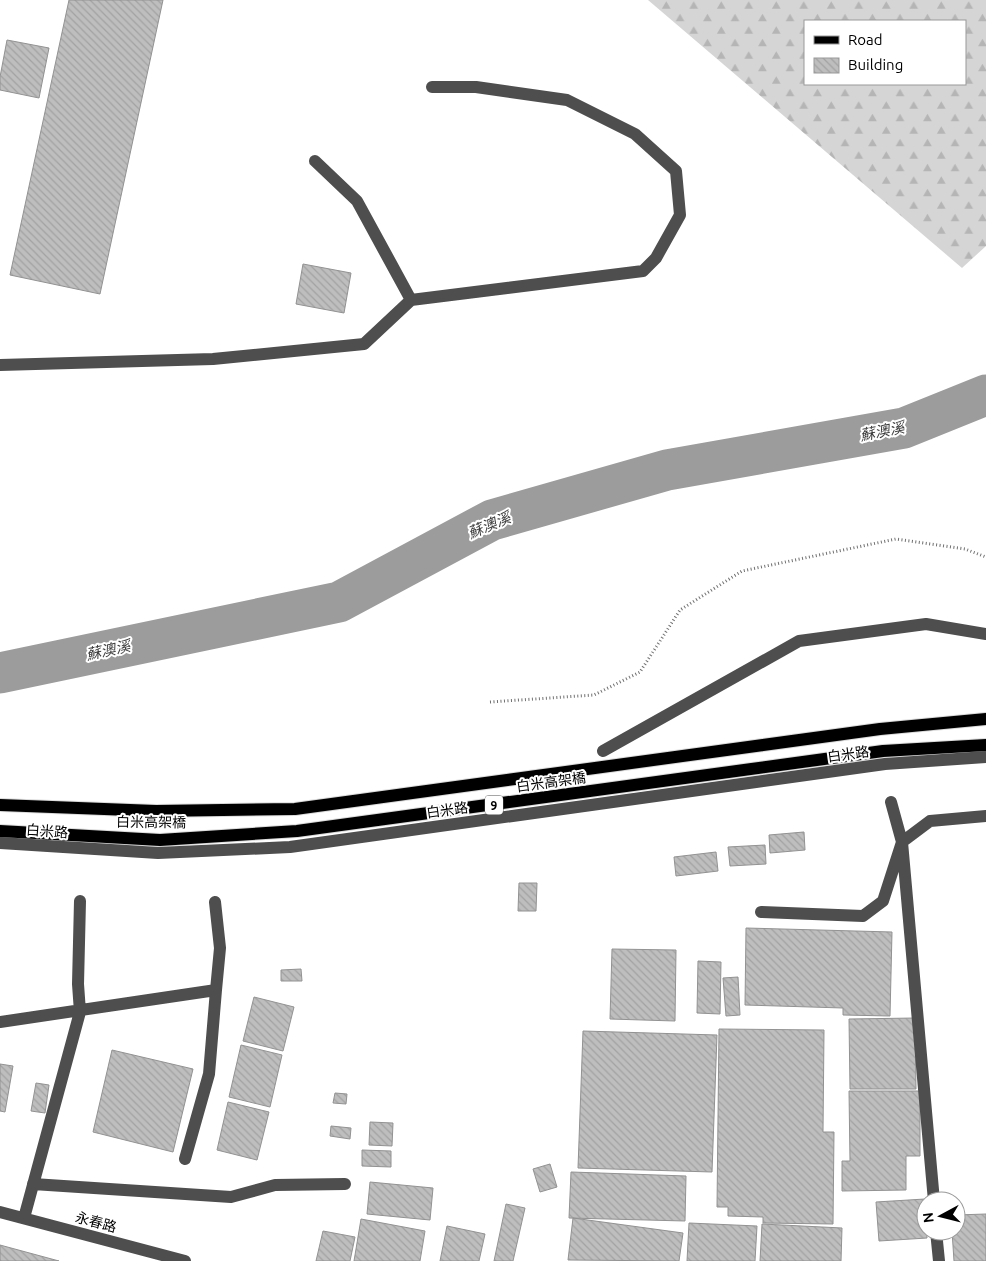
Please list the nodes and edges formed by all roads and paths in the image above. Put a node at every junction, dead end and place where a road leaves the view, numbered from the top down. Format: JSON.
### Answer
{"nodes":[{"id":1,"x":432,"y":87,"type":"dead end"},
{"id":2,"x":316,"y":161,"type":"dead end"},
{"id":3,"x":411,"y":300,"type":"junction"},
{"id":4,"x":0,"y":365,"type":"edge"},
{"id":5,"x":986,"y":557,"type":"edge"},
{"id":6,"x":986,"y":634,"type":"edge"},
{"id":7,"x":490,"y":702,"type":"dead end"},
{"id":8,"x":986,"y":720,"type":"edge"},
{"id":9,"x":986,"y":745,"type":"edge"},
{"id":10,"x":603,"y":751,"type":"dead end"},
{"id":11,"x":986,"y":757,"type":"edge"},
{"id":12,"x":891,"y":802,"type":"dead end"},
{"id":13,"x":0,"y":805,"type":"edge"},
{"id":14,"x":986,"y":816,"type":"edge"},
{"id":15,"x":0,"y":831,"type":"edge"},
{"id":16,"x":902,"y":842,"type":"junction"},
{"id":17,"x":0,"y":843,"type":"edge"},
{"id":18,"x":80,"y":901,"type":"dead end"},
{"id":19,"x":215,"y":902,"type":"dead end"},
{"id":20,"x":761,"y":912,"type":"dead end"},
{"id":21,"x":216,"y":990,"type":"junction"},
{"id":22,"x":80,"y":1012,"type":"junction"},
{"id":23,"x":0,"y":1022,"type":"edge"},
{"id":24,"x":185,"y":1159,"type":"dead end"},
{"id":25,"x":33,"y":1184,"type":"junction"},
{"id":26,"x":345,"y":1184,"type":"dead end"},
{"id":27,"x":933,"y":1191,"type":"edge"},
{"id":28,"x":0,"y":1212,"type":"edge"},
{"id":29,"x":24,"y":1218,"type":"junction"},
{"id":30,"x":937,"y":1241,"type":"edge"},
{"id":31,"x":184,"y":1261,"type":"edge"},
{"id":32,"x":939,"y":1261,"type":"edge"}],
"edges":[{"from":1,"to":3,"type":"street"},
{"from":2,"to":3,"type":"street"},
{"from":3,"to":4,"type":"street"},
{"from":5,"to":7,"type":"path"},
{"from":6,"to":10,"type":"street"},
{"from":8,"to":13,"type":"main road","name":"白米高架橋","number":"9"},
{"from":9,"to":15,"type":"main road","name":"白米高架橋","number":"9"},
{"from":11,"to":17,"type":"street","name":"白米路"},
{"from":12,"to":16,"type":"street"},
{"from":14,"to":16,"type":"street"},
{"from":16,"to":20,"type":"street"},
{"from":16,"to":27,"type":"street"},
{"from":18,"to":22,"type":"street"},
{"from":19,"to":21,"type":"street"},
{"from":21,"to":22,"type":"street"},
{"from":21,"to":24,"type":"street"},
{"from":22,"to":23,"type":"street"},
{"from":22,"to":25,"type":"street"},
{"from":25,"to":26,"type":"street"},
{"from":25,"to":29,"type":"street"},
{"from":28,"to":29,"type":"street","name":"永春路"},
{"from":29,"to":31,"type":"street","name":"永春路"},
{"from":30,"to":32,"type":"street"}]}
